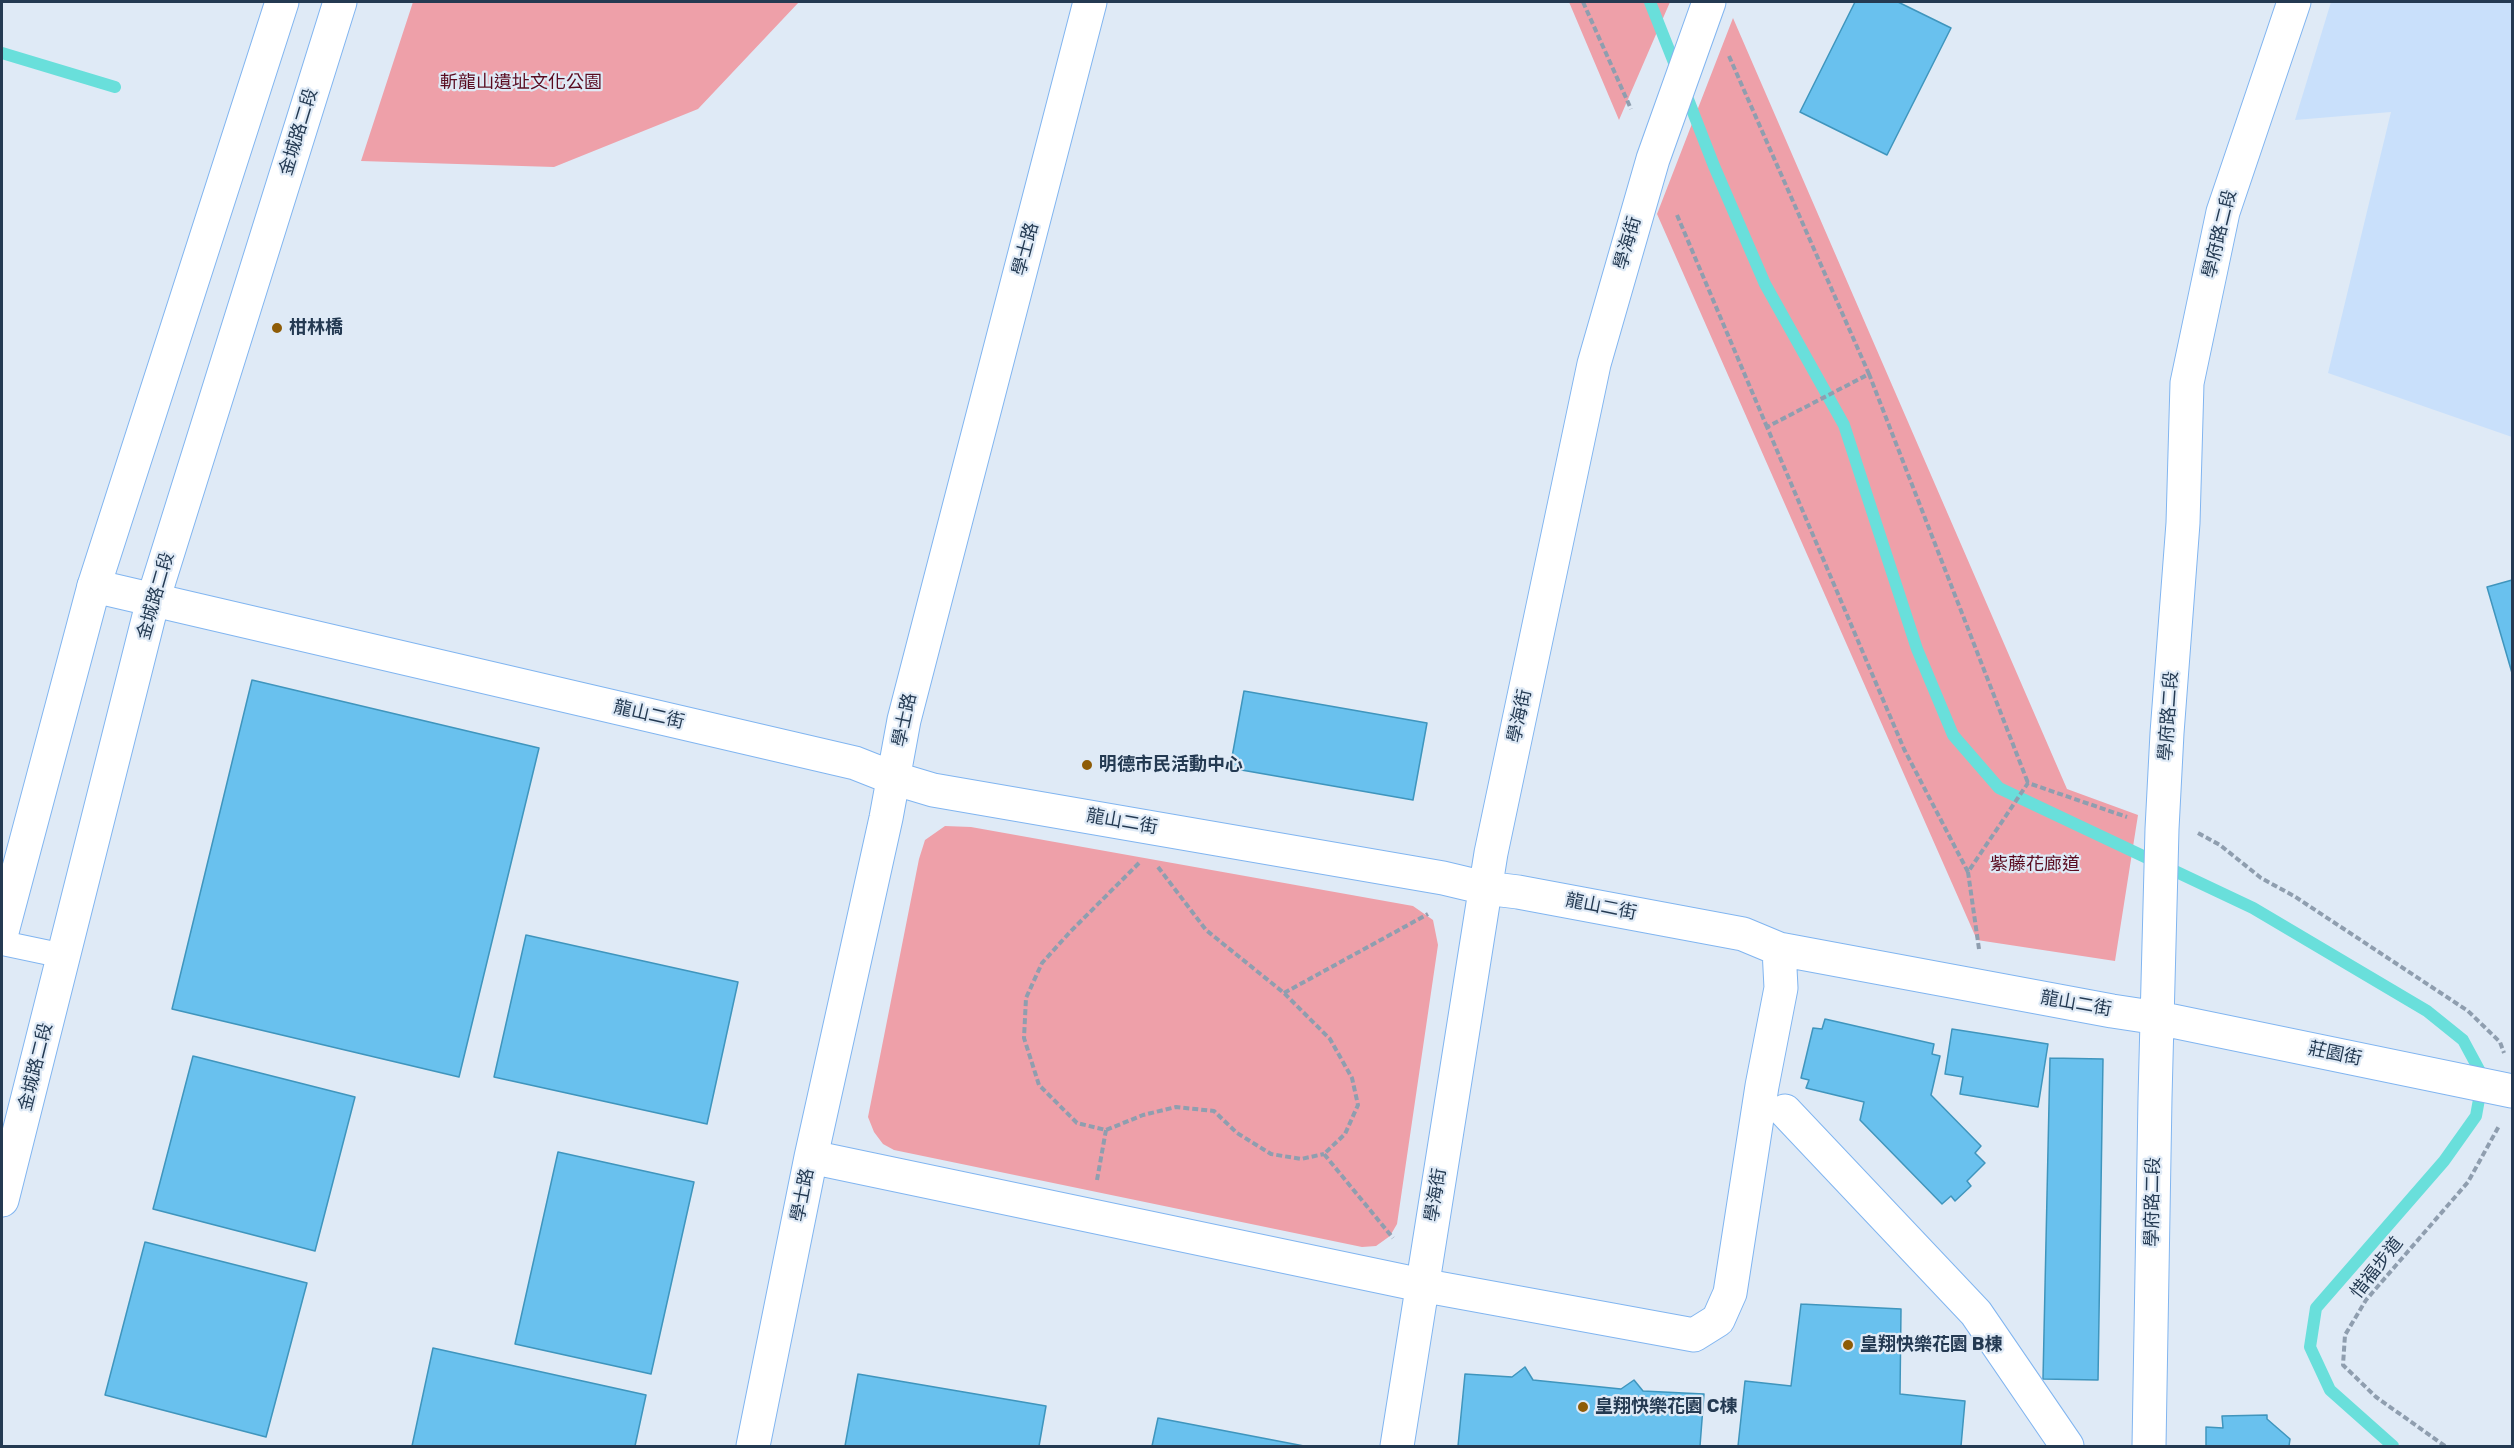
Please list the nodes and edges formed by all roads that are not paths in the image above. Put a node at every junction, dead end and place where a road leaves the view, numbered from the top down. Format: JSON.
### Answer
{"nodes":[{"id":1,"x":282,"y":2,"type":"edge"},
{"id":2,"x":340,"y":2,"type":"edge"},
{"id":3,"x":1090,"y":2,"type":"edge"},
{"id":4,"x":2294,"y":2,"type":"edge"},
{"id":5,"x":1708,"y":4,"type":"edge"},
{"id":6,"x":94,"y":586,"type":"junction"},
{"id":7,"x":153,"y":600,"type":"junction"},
{"id":8,"x":893,"y":778,"type":"junction"},
{"id":9,"x":1485,"y":888,"type":"junction"},
{"id":10,"x":2,"y":932,"type":"edge"},
{"id":11,"x":2,"y":943,"type":"edge"},
{"id":12,"x":1779,"y":949,"type":"junction"},
{"id":13,"x":64,"y":956,"type":"junction"},
{"id":14,"x":2158,"y":1018,"type":"junction"},
{"id":15,"x":2512,"y":1090,"type":"edge"},
{"id":16,"x":1785,"y":1112,"type":"dead end"},
{"id":17,"x":811,"y":1157,"type":"junction"},
{"id":18,"x":2,"y":1200,"type":"edge"},
{"id":19,"x":1421,"y":1285,"type":"junction"},
{"id":20,"x":753,"y":1446,"type":"edge"},
{"id":21,"x":1397,"y":1446,"type":"edge"},
{"id":22,"x":2067,"y":1446,"type":"edge"},
{"id":23,"x":2149,"y":1446,"type":"edge"}],
"edges":[{"from":1,"to":6,"type":"street"},
{"from":2,"to":7,"type":"street","name":"金城路二段"},
{"from":3,"to":8,"type":"street","name":"學士路"},
{"from":4,"to":14,"type":"street","name":"學府路二段"},
{"from":5,"to":9,"type":"street","name":"學海街"},
{"from":6,"to":7,"type":"street","name":"龍山二街"},
{"from":6,"to":10,"type":"street"},
{"from":7,"to":8,"type":"street","name":"龍山二街"},
{"from":7,"to":13,"type":"street","name":"金城路二段"},
{"from":8,"to":9,"type":"street","name":"龍山二街"},
{"from":8,"to":17,"type":"street","name":"學士路"},
{"from":9,"to":12,"type":"street","name":"龍山二街"},
{"from":9,"to":19,"type":"street","name":"學海街"},
{"from":11,"to":13,"type":"lane"},
{"from":12,"to":14,"type":"street","name":"龍山二街"},
{"from":12,"to":19,"type":"street"},
{"from":13,"to":18,"type":"street","name":"金城路二段"},
{"from":14,"to":15,"type":"street","name":"莊園街"},
{"from":14,"to":23,"type":"street","name":"學府路二段"},
{"from":16,"to":22,"type":"street"},
{"from":17,"to":19,"type":"street"},
{"from":17,"to":20,"type":"street","name":"學士路"},
{"from":19,"to":21,"type":"street","name":"學海街"}]}
